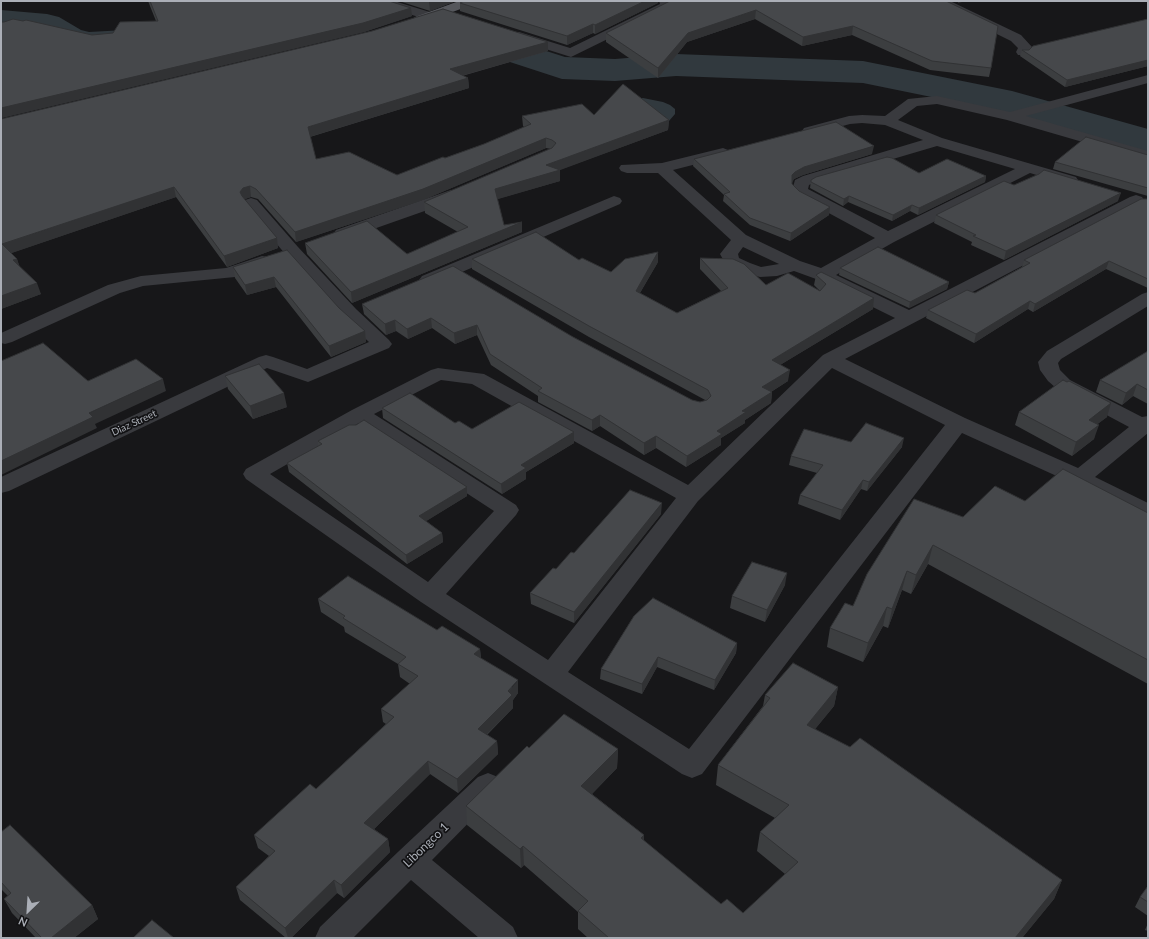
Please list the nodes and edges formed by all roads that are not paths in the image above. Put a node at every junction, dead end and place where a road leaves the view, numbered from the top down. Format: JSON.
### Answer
{"nodes":[{"id":1,"x":381,"y":1,"type":"edge"},
{"id":2,"x":470,"y":1,"type":"edge"},
{"id":3,"x":665,"y":1,"type":"edge"},
{"id":4,"x":940,"y":1,"type":"edge"},
{"id":5,"x":444,"y":12,"type":"junction"},
{"id":6,"x":429,"y":16,"type":"junction"},
{"id":7,"x":459,"y":16,"type":"edge"},
{"id":8,"x":409,"y":23,"type":"edge"},
{"id":9,"x":504,"y":31,"type":"edge"},
{"id":10,"x":1023,"y":52,"type":"edge"},
{"id":11,"x":1148,"y":79,"type":"edge"},
{"id":12,"x":1010,"y":116,"type":"junction"},
{"id":13,"x":888,"y":121,"type":"junction"},
{"id":14,"x":797,"y":134,"type":"edge"},
{"id":15,"x":937,"y":141,"type":"junction"},
{"id":16,"x":737,"y":149,"type":"edge"},
{"id":17,"x":1148,"y":156,"type":"edge"},
{"id":18,"x":626,"y":168,"type":"dead end"},
{"id":19,"x":662,"y":168,"type":"junction"},
{"id":20,"x":1029,"y":168,"type":"junction"},
{"id":21,"x":1082,"y":184,"type":"edge"},
{"id":22,"x":467,"y":188,"type":"edge"},
{"id":23,"x":1116,"y":194,"type":"edge"},
{"id":24,"x":614,"y":201,"type":"dead end"},
{"id":25,"x":1142,"y":201,"type":"edge"},
{"id":26,"x":251,"y":203,"type":"dead end"},
{"id":27,"x":740,"y":238,"type":"junction"},
{"id":28,"x":888,"y":238,"type":"junction"},
{"id":29,"x":329,"y":239,"type":"edge"},
{"id":30,"x":300,"y":249,"type":"junction"},
{"id":31,"x":794,"y":265,"type":"junction"},
{"id":32,"x":455,"y":268,"type":"junction"},
{"id":33,"x":822,"y":275,"type":"junction"},
{"id":34,"x":475,"y":280,"type":"edge"},
{"id":35,"x":412,"y":286,"type":"edge"},
{"id":36,"x":1148,"y":298,"type":"edge"},
{"id":37,"x":910,"y":318,"type":"junction"},
{"id":38,"x":5,"y":338,"type":"dead end"},
{"id":39,"x":830,"y":359,"type":"junction"},
{"id":40,"x":359,"y":414,"type":"junction"},
{"id":41,"x":958,"y":423,"type":"junction"},
{"id":42,"x":1145,"y":424,"type":"edge"},
{"id":43,"x":1080,"y":478,"type":"junction"},
{"id":44,"x":1,"y":486,"type":"edge"},
{"id":45,"x":690,"y":496,"type":"junction"},
{"id":46,"x":1148,"y":512,"type":"edge"},
{"id":47,"x":430,"y":596,"type":"junction"},
{"id":48,"x":551,"y":674,"type":"junction"},
{"id":49,"x":505,"y":769,"type":"edge"},
{"id":50,"x":410,"y":860,"type":"junction"},
{"id":51,"x":331,"y":938,"type":"edge"},
{"id":52,"x":502,"y":938,"type":"edge"}],
"edges":[{"from":1,"to":6,"type":"street"},
{"from":2,"to":5,"type":"main road"},
{"from":3,"to":9,"type":"street"},
{"from":4,"to":10,"type":"street"},
{"from":5,"to":6,"type":"main road"},
{"from":5,"to":7,"type":"street"},
{"from":6,"to":8,"type":"main road"},
{"from":11,"to":12,"type":"street"},
{"from":12,"to":13,"type":"street"},
{"from":12,"to":17,"type":"street"},
{"from":13,"to":14,"type":"street"},
{"from":13,"to":15,"type":"street"},
{"from":15,"to":20,"type":"street"},
{"from":15,"to":28,"type":"street"},
{"from":16,"to":19,"type":"street"},
{"from":18,"to":19,"type":"street"},
{"from":19,"to":27,"type":"street"},
{"from":20,"to":21,"type":"street"},
{"from":20,"to":28,"type":"street"},
{"from":22,"to":29,"type":"street"},
{"from":23,"to":25,"type":"street"},
{"from":24,"to":32,"type":"street"},
{"from":25,"to":37,"type":"street"},
{"from":26,"to":30,"type":"street"},
{"from":27,"to":31,"type":"street"},
{"from":27,"to":31,"type":"street"},
{"from":28,"to":33,"type":"street"},
{"from":30,"to":38,"type":"street"},
{"from":30,"to":44,"type":"street","name":"Diaz Street"},
{"from":31,"to":33,"type":"street"},
{"from":32,"to":34,"type":"street"},
{"from":32,"to":35,"type":"street"},
{"from":33,"to":37,"type":"street"},
{"from":36,"to":42,"type":"street"},
{"from":37,"to":39,"type":"street"},
{"from":39,"to":41,"type":"street"},
{"from":39,"to":45,"type":"street"},
{"from":40,"to":45,"type":"street"},
{"from":40,"to":47,"type":"street"},
{"from":40,"to":47,"type":"street"},
{"from":41,"to":43,"type":"street"},
{"from":41,"to":48,"type":"street"},
{"from":42,"to":43,"type":"street"},
{"from":43,"to":46,"type":"street"},
{"from":45,"to":48,"type":"street"},
{"from":47,"to":48,"type":"street"},
{"from":49,"to":50,"type":"street","name":"Libongco 1"},
{"from":50,"to":51,"type":"street","name":"Libongco 1"},
{"from":50,"to":52,"type":"street"}]}
